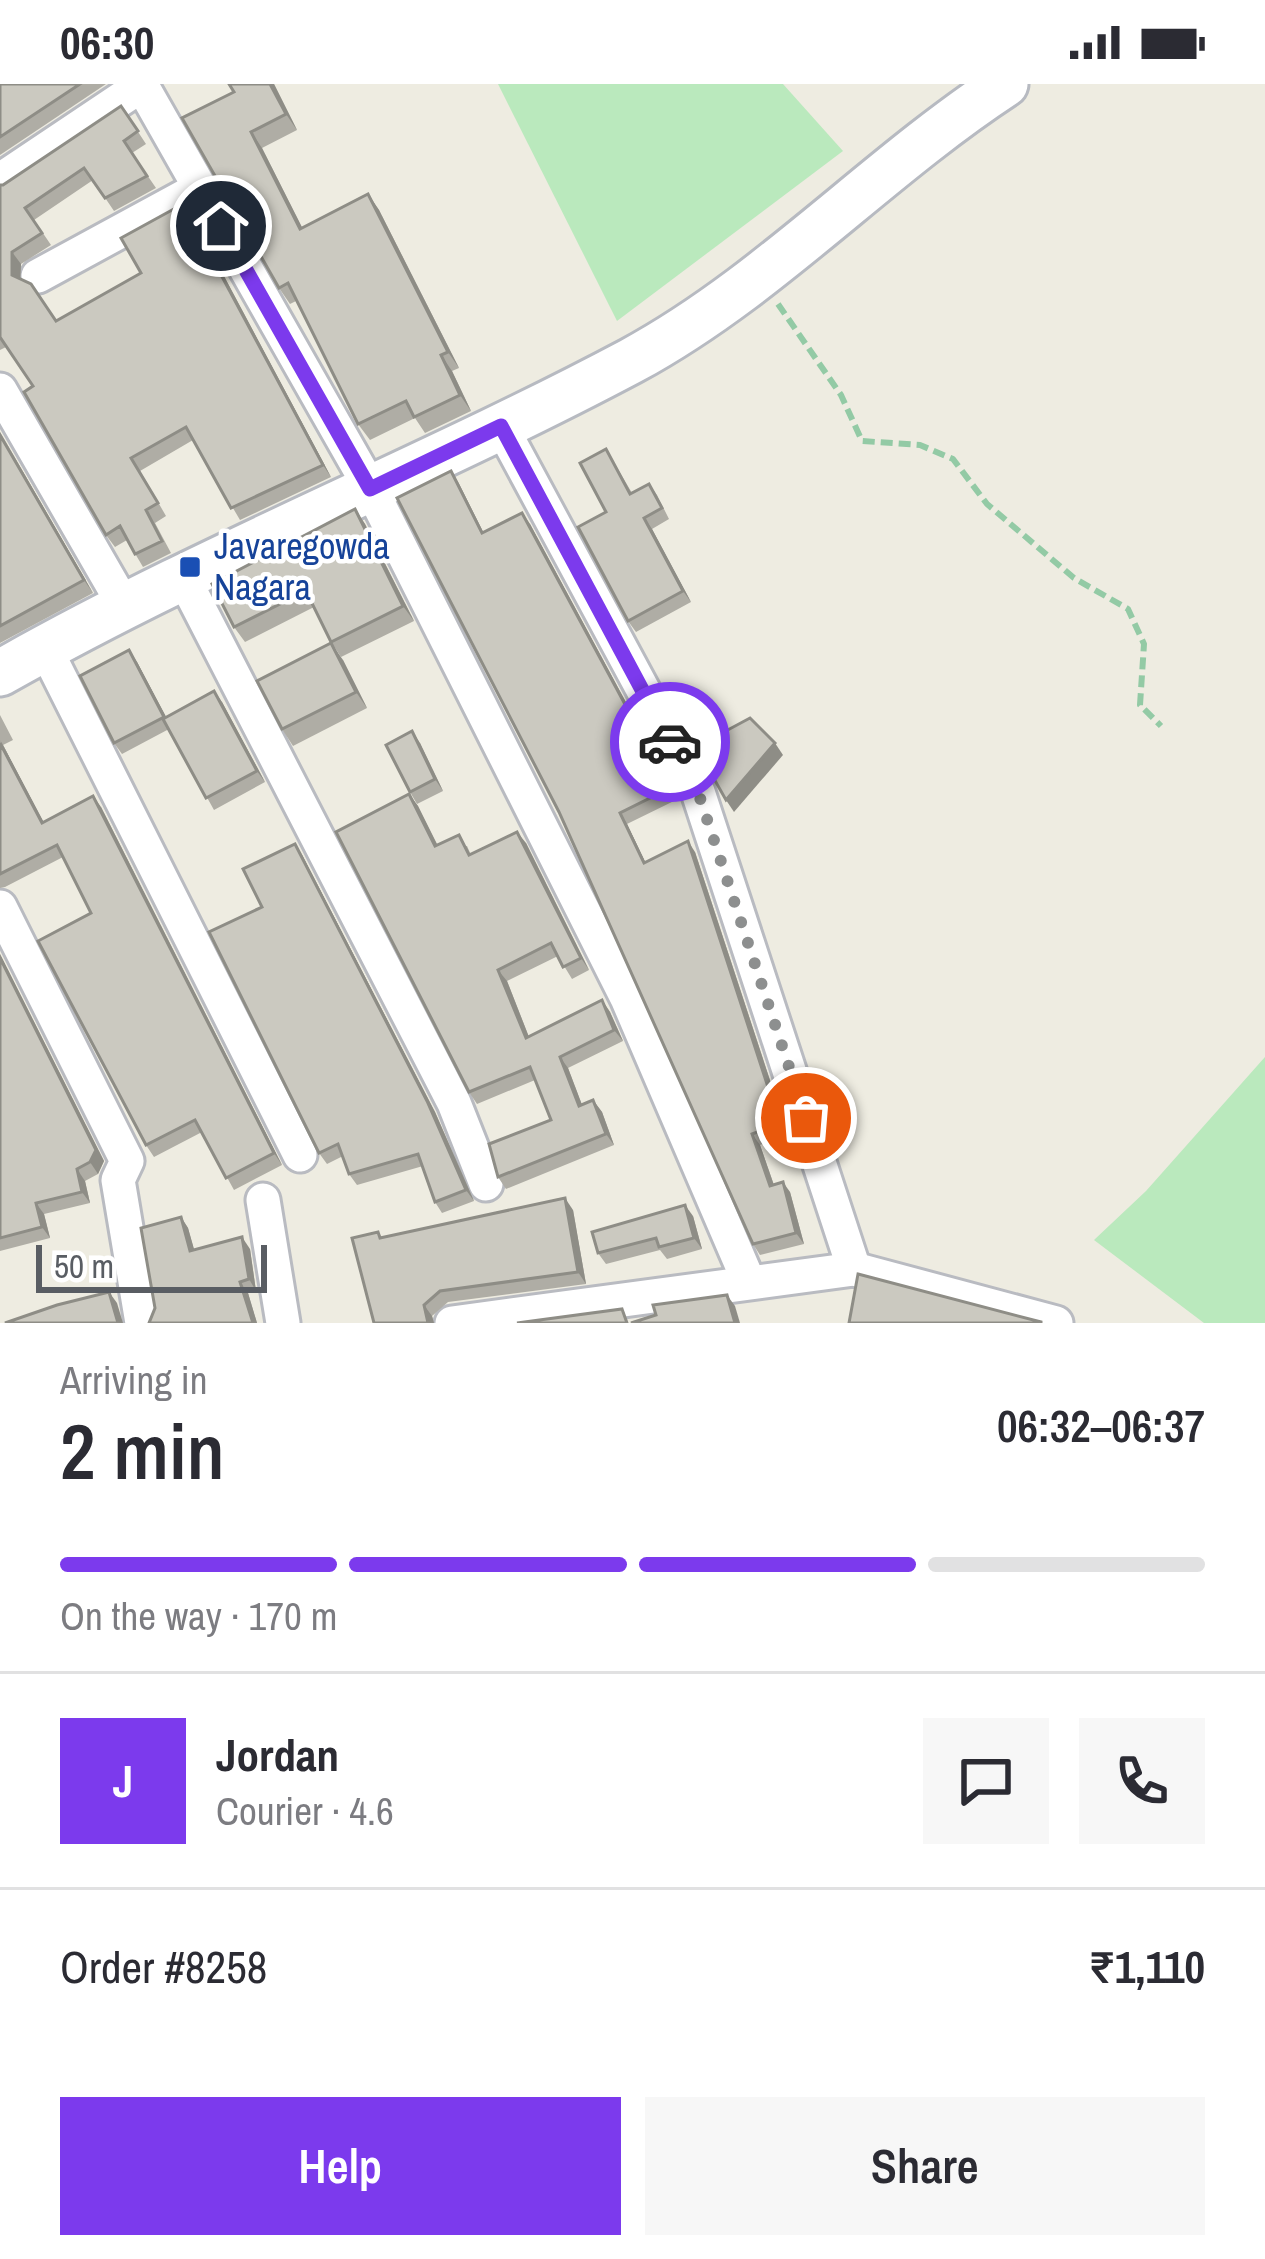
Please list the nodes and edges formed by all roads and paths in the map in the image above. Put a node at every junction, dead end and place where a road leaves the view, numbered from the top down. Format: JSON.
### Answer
{"nodes":[{"id":1,"x":141,"y":84,"type":"edge"},
{"id":2,"x":1005,"y":84,"type":"edge"},
{"id":3,"x":0,"y":180,"type":"edge"},
{"id":4,"x":200,"y":188,"type":"junction"},
{"id":5,"x":38,"y":276,"type":"dead end"},
{"id":6,"x":758,"y":278,"type":"junction"},
{"id":7,"x":0,"y":390,"type":"edge"},
{"id":8,"x":501,"y":426,"type":"junction"},
{"id":9,"x":370,"y":489,"type":"junction"},
{"id":10,"x":183,"y":577,"type":"junction"},
{"id":11,"x":125,"y":607,"type":"junction"},
{"id":12,"x":14,"y":661,"type":"edge"},
{"id":13,"x":1161,"y":725,"type":"dead end"},
{"id":14,"x":0,"y":907,"type":"edge"},
{"id":15,"x":301,"y":1155,"type":"dead end"},
{"id":16,"x":486,"y":1184,"type":"dead end"},
{"id":17,"x":263,"y":1200,"type":"dead end"},
{"id":18,"x":854,"y":1269,"type":"junction"},
{"id":19,"x":748,"y":1280,"type":"junction"},
{"id":20,"x":142,"y":1323,"type":"edge"},
{"id":21,"x":283,"y":1323,"type":"edge"},
{"id":22,"x":452,"y":1323,"type":"edge"},
{"id":23,"x":1057,"y":1323,"type":"edge"}],
"edges":[{"from":1,"to":3,"type":"street"},
{"from":1,"to":4,"type":"street"},
{"from":2,"to":6,"type":"street"},
{"from":4,"to":5,"type":"street"},
{"from":4,"to":9,"type":"street"},
{"from":6,"to":8,"type":"street"},
{"from":6,"to":13,"type":"path"},
{"from":7,"to":11,"type":"street"},
{"from":8,"to":9,"type":"street"},
{"from":8,"to":18,"type":"street"},
{"from":9,"to":10,"type":"street"},
{"from":9,"to":19,"type":"street"},
{"from":10,"to":11,"type":"street"},
{"from":10,"to":16,"type":"street"},
{"from":11,"to":12,"type":"street"},
{"from":12,"to":15,"type":"street"},
{"from":14,"to":20,"type":"street"},
{"from":17,"to":21,"type":"street"},
{"from":18,"to":19,"type":"street"},
{"from":18,"to":23,"type":"street"},
{"from":19,"to":22,"type":"street"}]}
